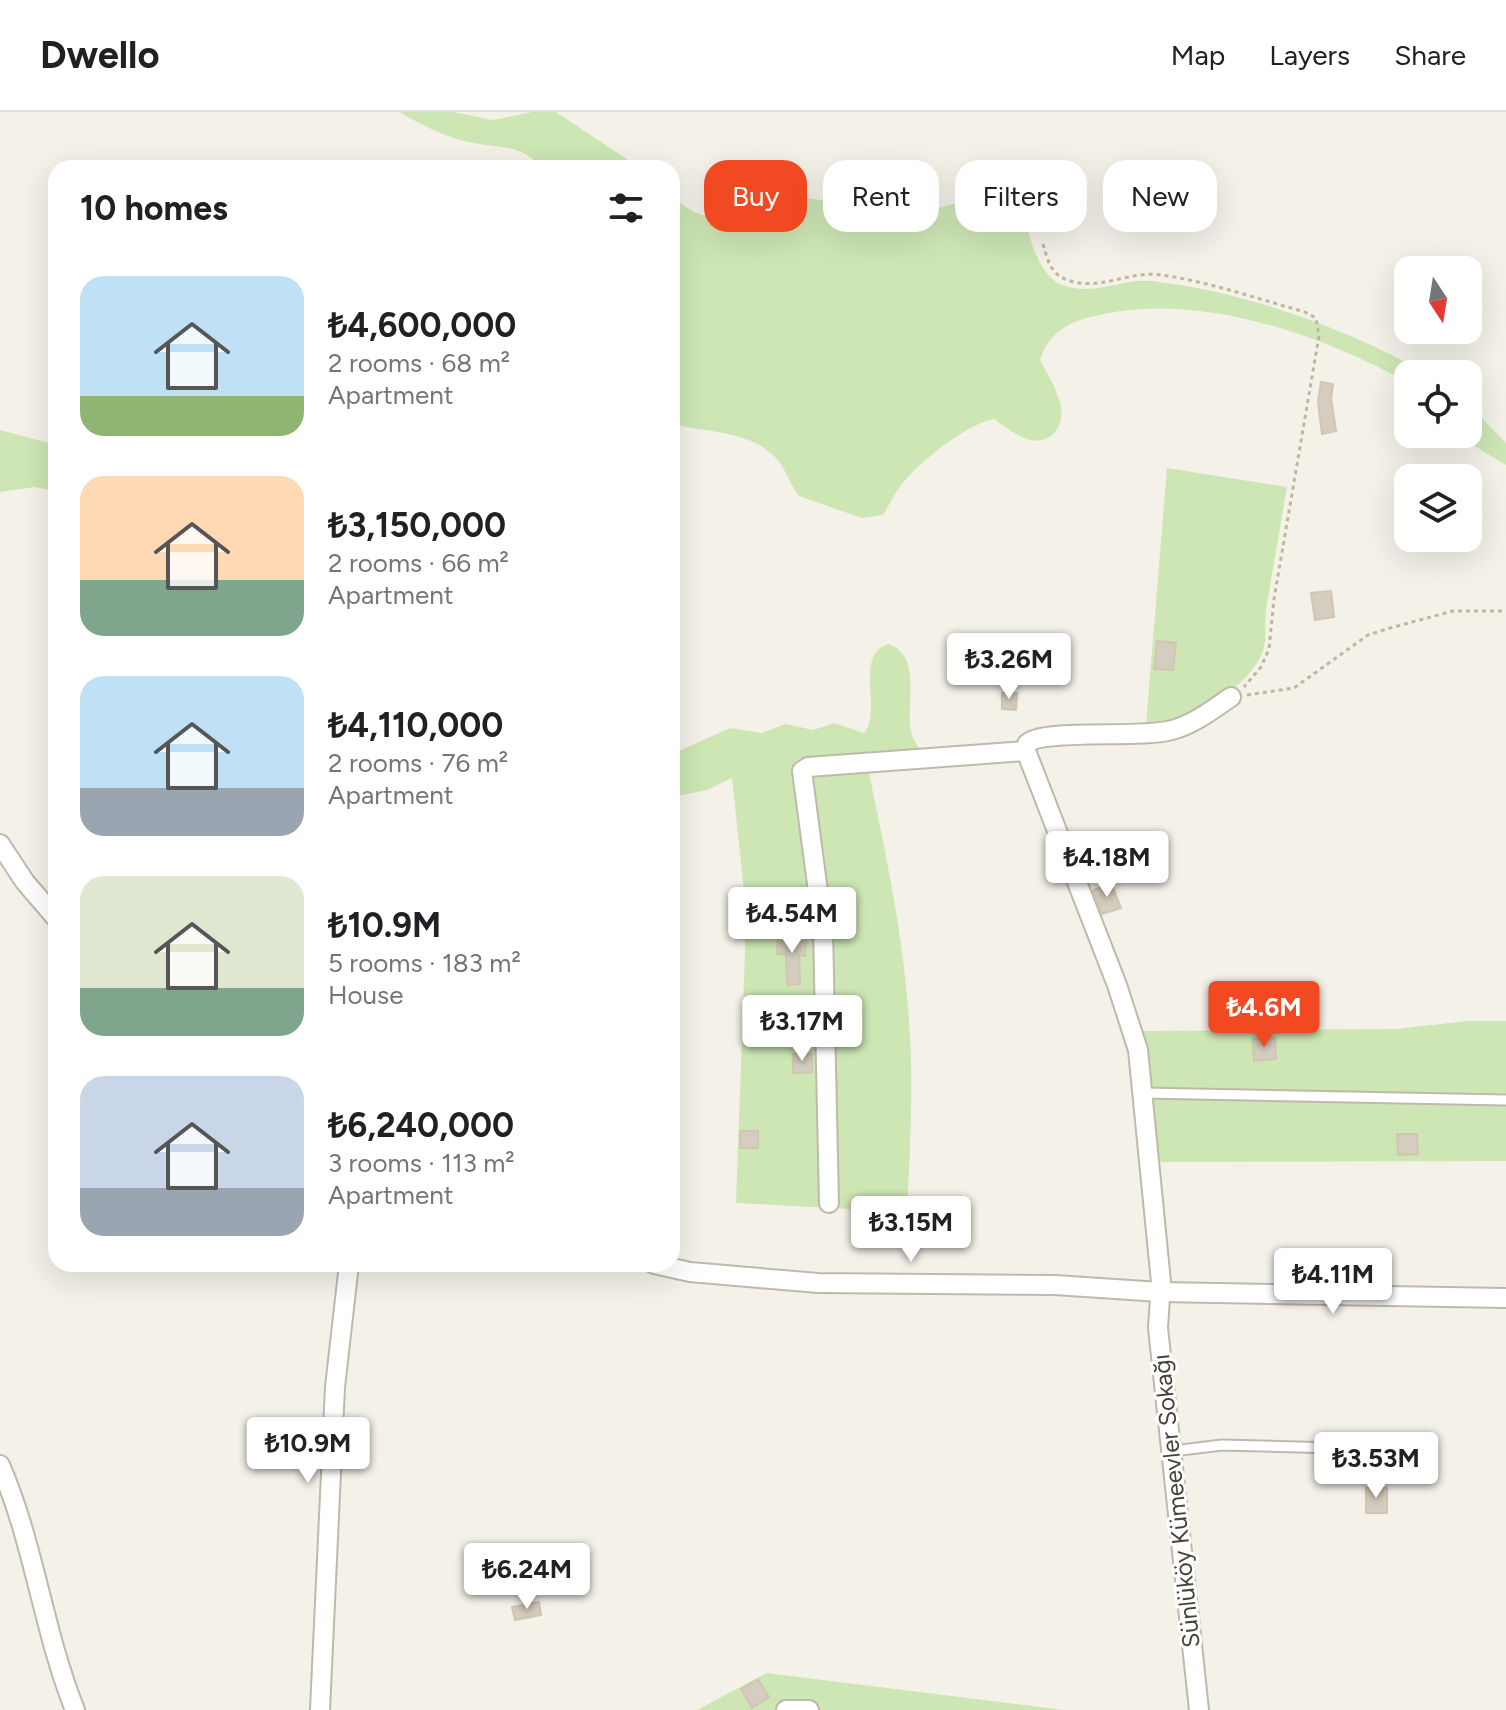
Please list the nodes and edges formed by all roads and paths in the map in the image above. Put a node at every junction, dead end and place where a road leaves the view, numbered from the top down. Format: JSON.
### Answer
{"nodes":[{"id":1,"x":1043,"y":244,"type":"dead end"},
{"id":2,"x":1506,"y":611,"type":"edge"},
{"id":3,"x":1231,"y":697,"type":"junction"},
{"id":4,"x":1026,"y":751,"type":"junction"},
{"id":5,"x":0,"y":844,"type":"edge"},
{"id":6,"x":48,"y":909,"type":"edge"},
{"id":7,"x":1143,"y":1093,"type":"junction"},
{"id":8,"x":1506,"y":1100,"type":"edge"},
{"id":9,"x":829,"y":1203,"type":"dead end"},
{"id":10,"x":680,"y":1268,"type":"edge"},
{"id":11,"x":348,"y":1272,"type":"edge"},
{"id":12,"x":1160,"y":1292,"type":"junction"},
{"id":13,"x":1506,"y":1298,"type":"edge"},
{"id":14,"x":1414,"y":1450,"type":"dead end"},
{"id":15,"x":1173,"y":1451,"type":"junction"},
{"id":16,"x":0,"y":1465,"type":"edge"},
{"id":17,"x":75,"y":1710,"type":"edge"},
{"id":18,"x":320,"y":1710,"type":"edge"},
{"id":19,"x":786,"y":1710,"type":"edge"},
{"id":20,"x":809,"y":1710,"type":"edge"},
{"id":21,"x":1199,"y":1710,"type":"edge"}],
"edges":[{"from":1,"to":3,"type":"path"},
{"from":2,"to":3,"type":"path"},
{"from":3,"to":4,"type":"street"},
{"from":4,"to":7,"type":"street","name":"Sünlüköy Kümeevler Sokağı"},
{"from":4,"to":9,"type":"street"},
{"from":5,"to":6,"type":"street"},
{"from":7,"to":8,"type":"lane"},
{"from":7,"to":12,"type":"street","name":"Sünlüköy Kümeevler Sokağı"},
{"from":10,"to":12,"type":"street"},
{"from":11,"to":18,"type":"street"},
{"from":12,"to":13,"type":"street"},
{"from":12,"to":15,"type":"street","name":"Sünlüköy Kümeevler Sokağı"},
{"from":14,"to":15,"type":"lane"},
{"from":15,"to":21,"type":"street","name":"Sünlüköy Kümeevler Sokağı"},
{"from":16,"to":17,"type":"street"},
{"from":19,"to":20,"type":"street"}]}
